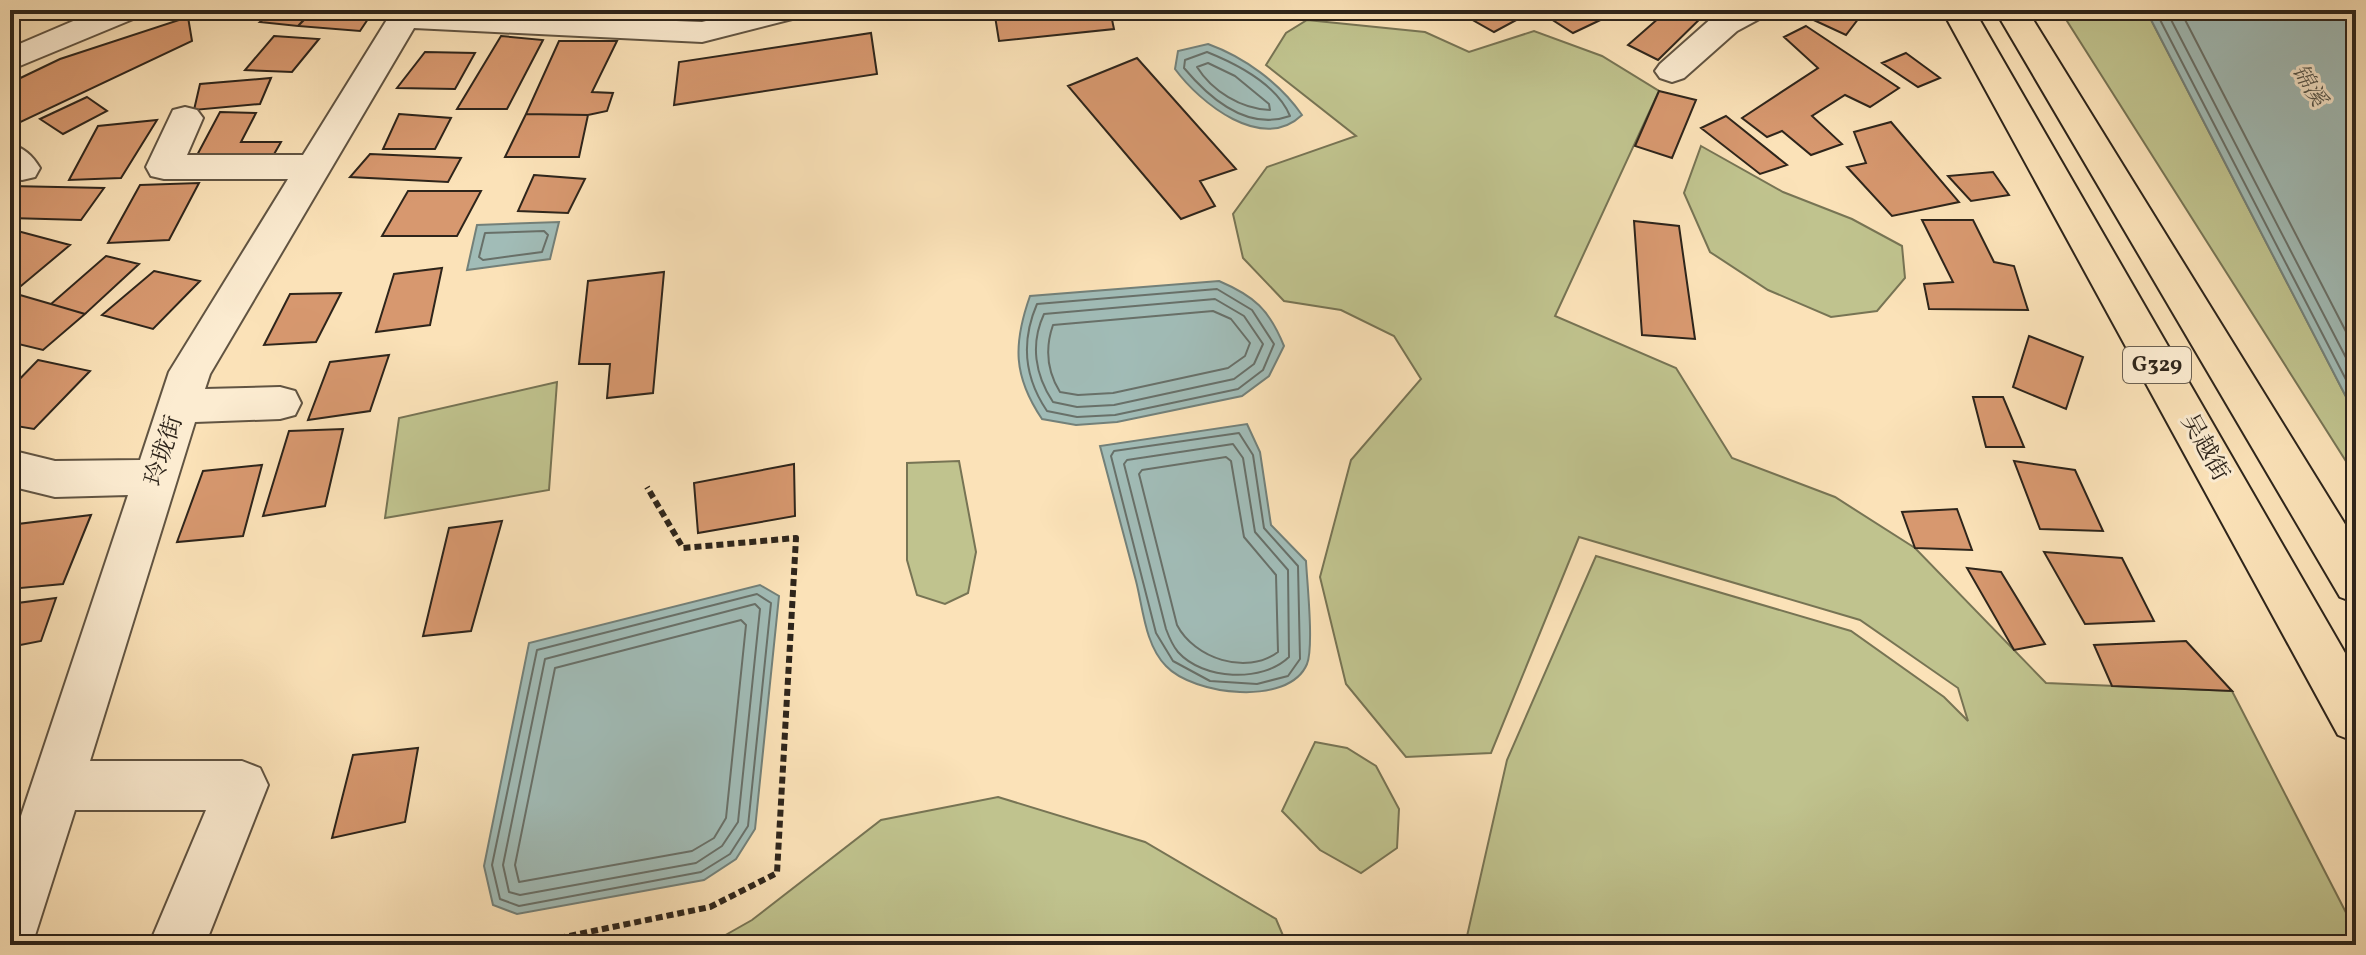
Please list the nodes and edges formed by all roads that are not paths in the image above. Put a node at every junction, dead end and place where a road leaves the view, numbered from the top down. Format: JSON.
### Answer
{"nodes":[{"id":1,"x":127,"y":10,"type":"edge"},
{"id":2,"x":789,"y":10,"type":"edge"},
{"id":3,"x":1752,"y":10,"type":"edge"},
{"id":4,"x":1958,"y":10,"type":"edge"},
{"id":5,"x":2011,"y":10,"type":"edge"},
{"id":6,"x":408,"y":14,"type":"edge"},
{"id":7,"x":10,"y":60,"type":"edge"},
{"id":8,"x":1672,"y":71,"type":"dead end"},
{"id":9,"x":185,"y":118,"type":"dead end"},
{"id":10,"x":315,"y":167,"type":"junction"},
{"id":11,"x":280,"y":403,"type":"dead end"},
{"id":12,"x":179,"y":406,"type":"junction"},
{"id":13,"x":10,"y":468,"type":"edge"},
{"id":14,"x":156,"y":477,"type":"junction"},
{"id":15,"x":2356,"y":583,"type":"edge"},
{"id":16,"x":2356,"y":719,"type":"edge"},
{"id":17,"x":37,"y":816,"type":"edge"},
{"id":18,"x":10,"y":932,"type":"edge"},
{"id":19,"x":177,"y":945,"type":"edge"}],
"edges":[{"from":1,"to":7,"type":"street"},
{"from":2,"to":6,"type":"street"},
{"from":3,"to":8,"type":"street"},
{"from":4,"to":16,"type":"highway","name":"吴越街","number":"G329"},
{"from":5,"to":15,"type":"highway","number":"G329"},
{"from":6,"to":10,"type":"street","name":"玲珑街"},
{"from":9,"to":10,"type":"street"},
{"from":10,"to":12,"type":"street","name":"玲珑街"},
{"from":11,"to":12,"type":"street"},
{"from":12,"to":14,"type":"street","name":"玲珑街"},
{"from":13,"to":14,"type":"street"},
{"from":14,"to":17,"type":"street","name":"玲珑街"},
{"from":17,"to":18,"type":"street","name":"玲珑街"},
{"from":17,"to":19,"type":"street"}]}
